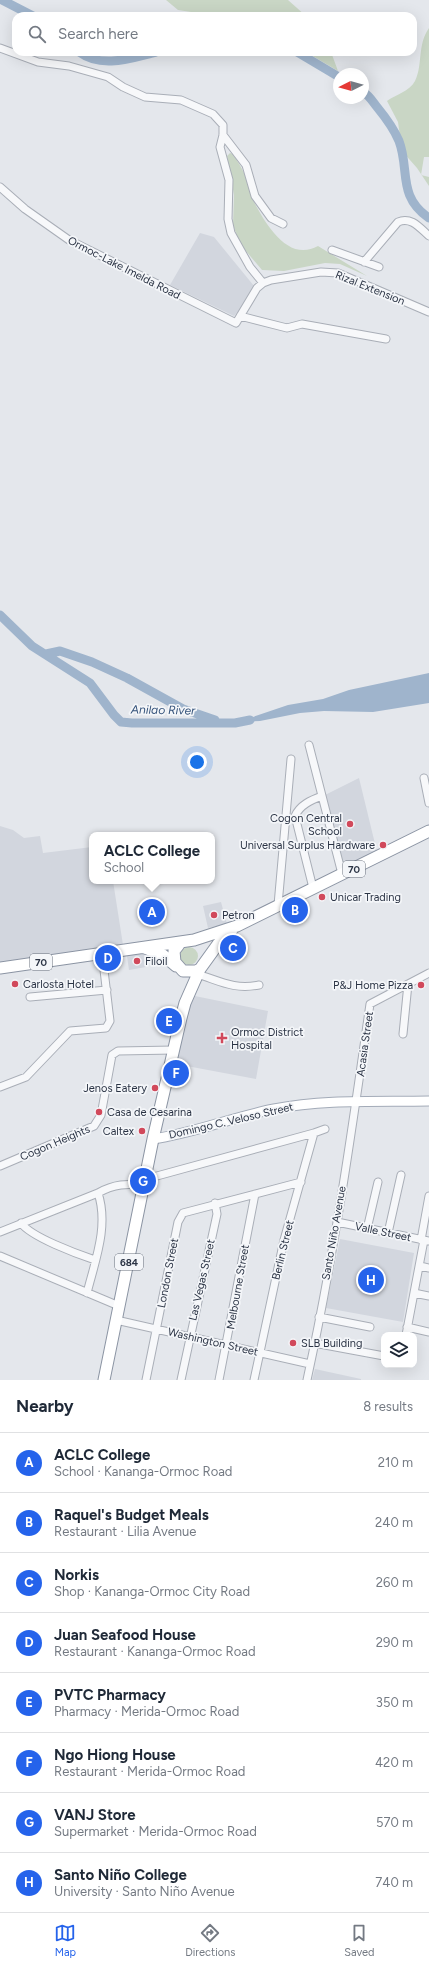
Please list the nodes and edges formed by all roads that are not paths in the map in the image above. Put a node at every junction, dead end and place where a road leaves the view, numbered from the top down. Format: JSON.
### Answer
{"nodes":[{"id":1,"x":0,"y":48,"type":"edge"},
{"id":2,"x":12,"y":52,"type":"edge"},
{"id":3,"x":22,"y":56,"type":"edge"},
{"id":4,"x":223,"y":135,"type":"junction"},
{"id":5,"x":0,"y":187,"type":"edge"},
{"id":6,"x":283,"y":224,"type":"dead end"},
{"id":7,"x":429,"y":236,"type":"edge"},
{"id":8,"x":332,"y":250,"type":"dead end"},
{"id":9,"x":364,"y":262,"type":"junction"},
{"id":10,"x":378,"y":267,"type":"dead end"},
{"id":11,"x":263,"y":283,"type":"junction"},
{"id":12,"x":429,"y":312,"type":"edge"},
{"id":13,"x":238,"y":319,"type":"junction"},
{"id":14,"x":386,"y":339,"type":"dead end"},
{"id":15,"x":309,"y":745,"type":"dead end"},
{"id":16,"x":291,"y":759,"type":"dead end"},
{"id":17,"x":424,"y":778,"type":"dead end"},
{"id":18,"x":322,"y":796,"type":"junction"},
{"id":19,"x":429,"y":803,"type":"edge"},
{"id":20,"x":429,"y":831,"type":"edge"},
{"id":21,"x":342,"y":874,"type":"junction"},
{"id":22,"x":313,"y":888,"type":"junction"},
{"id":23,"x":278,"y":905,"type":"junction"},
{"id":24,"x":237,"y":926,"type":"junction"},
{"id":25,"x":194,"y":940,"type":"junction"},
{"id":26,"x":181,"y":942,"type":"junction"},
{"id":27,"x":142,"y":948,"type":"junction"},
{"id":28,"x":102,"y":952,"type":"junction"},
{"id":29,"x":178,"y":967,"type":"junction"},
{"id":30,"x":0,"y":968,"type":"edge"},
{"id":31,"x":201,"y":968,"type":"junction"},
{"id":32,"x":429,"y":973,"type":"edge"},
{"id":33,"x":408,"y":984,"type":"junction"},
{"id":34,"x":259,"y":985,"type":"dead end"},
{"id":35,"x":107,"y":990,"type":"junction"},
{"id":36,"x":30,"y":997,"type":"dead end"},
{"id":37,"x":185,"y":1003,"type":"junction"},
{"id":38,"x":403,"y":1034,"type":"dead end"},
{"id":39,"x":174,"y":1050,"type":"junction"},
{"id":40,"x":0,"y":1087,"type":"edge"},
{"id":41,"x":429,"y":1101,"type":"edge"},
{"id":42,"x":357,"y":1102,"type":"junction"},
{"id":43,"x":325,"y":1129,"type":"dead end"},
{"id":44,"x":314,"y":1133,"type":"junction"},
{"id":45,"x":153,"y":1139,"type":"junction"},
{"id":46,"x":0,"y":1166,"type":"edge"},
{"id":47,"x":401,"y":1175,"type":"dead end"},
{"id":48,"x":145,"y":1182,"type":"junction"},
{"id":49,"x":301,"y":1182,"type":"junction"},
{"id":50,"x":378,"y":1182,"type":"dead end"},
{"id":51,"x":98,"y":1193,"type":"junction"},
{"id":52,"x":255,"y":1194,"type":"junction"},
{"id":53,"x":429,"y":1196,"type":"edge"},
{"id":54,"x":215,"y":1203,"type":"junction"},
{"id":55,"x":337,"y":1222,"type":"junction"},
{"id":56,"x":21,"y":1223,"type":"junction"},
{"id":57,"x":366,"y":1229,"type":"junction"},
{"id":58,"x":0,"y":1232,"type":"edge"},
{"id":59,"x":388,"y":1234,"type":"junction"},
{"id":60,"x":425,"y":1240,"type":"edge"},
{"id":61,"x":0,"y":1256,"type":"edge"},
{"id":62,"x":95,"y":1260,"type":"junction"},
{"id":63,"x":420,"y":1266,"type":"junction"},
{"id":64,"x":429,"y":1268,"type":"edge"},
{"id":65,"x":87,"y":1293,"type":"junction"},
{"id":66,"x":414,"y":1294,"type":"junction"},
{"id":67,"x":429,"y":1296,"type":"edge"},
{"id":68,"x":119,"y":1306,"type":"junction"},
{"id":69,"x":319,"y":1317,"type":"junction"},
{"id":70,"x":116,"y":1320,"type":"junction"},
{"id":71,"x":370,"y":1327,"type":"dead end"},
{"id":72,"x":157,"y":1329,"type":"junction"},
{"id":73,"x":406,"y":1331,"type":"edge"},
{"id":74,"x":429,"y":1332,"type":"edge"},
{"id":75,"x":189,"y":1336,"type":"junction"},
{"id":76,"x":314,"y":1343,"type":"junction"},
{"id":77,"x":227,"y":1345,"type":"junction"},
{"id":78,"x":260,"y":1352,"type":"junction"},
{"id":79,"x":381,"y":1355,"type":"edge"},
{"id":80,"x":310,"y":1364,"type":"junction"},
{"id":81,"x":104,"y":1380,"type":"edge"},
{"id":82,"x":146,"y":1380,"type":"edge"},
{"id":83,"x":181,"y":1380,"type":"edge"},
{"id":84,"x":219,"y":1380,"type":"edge"},
{"id":85,"x":254,"y":1380,"type":"edge"},
{"id":86,"x":307,"y":1380,"type":"edge"}],
"edges":[{"from":1,"to":2,"type":"street"},
{"from":3,"to":4,"type":"street"},
{"from":4,"to":6,"type":"street"},
{"from":4,"to":11,"type":"street"},
{"from":5,"to":13,"type":"street","name":"Ormoc-Lake Imelda Road"},
{"from":7,"to":9,"type":"street"},
{"from":8,"to":9,"type":"street"},
{"from":9,"to":10,"type":"street"},
{"from":11,"to":12,"type":"street","name":"Rizal Extension"},
{"from":11,"to":13,"type":"street"},
{"from":13,"to":14,"type":"street","name":"Ormoc-Lake Imelda Road"},
{"from":15,"to":18,"type":"street"},
{"from":16,"to":23,"type":"street"},
{"from":17,"to":19,"type":"street"},
{"from":18,"to":21,"type":"street"},
{"from":18,"to":22,"type":"street"},
{"from":20,"to":21,"type":"highway","number":"70"},
{"from":21,"to":22,"type":"highway","number":"70"},
{"from":22,"to":23,"type":"highway","number":"70"},
{"from":23,"to":24,"type":"highway","number":"70"},
{"from":24,"to":25,"type":"highway","number":"70"},
{"from":24,"to":31,"type":"highway","number":"70"},
{"from":25,"to":26,"type":"highway","number":"70"},
{"from":25,"to":31,"type":"highway"},
{"from":26,"to":27,"type":"highway","number":"70"},
{"from":26,"to":29,"type":"highway"},
{"from":27,"to":28,"type":"highway","number":"70"},
{"from":27,"to":29,"type":"highway","number":"70"},
{"from":28,"to":30,"type":"highway","number":"70"},
{"from":28,"to":35,"type":"street"},
{"from":29,"to":31,"type":"highway"},
{"from":29,"to":37,"type":"highway","number":"684"},
{"from":31,"to":34,"type":"street"},
{"from":31,"to":37,"type":"highway","number":"684"},
{"from":32,"to":33,"type":"street","name":"Acasia Street"},
{"from":33,"to":38,"type":"street"},
{"from":33,"to":42,"type":"street","name":"Acasia Street"},
{"from":35,"to":36,"type":"street"},
{"from":35,"to":40,"type":"street"},
{"from":37,"to":39,"type":"highway","number":"684"},
{"from":39,"to":45,"type":"highway","number":"684"},
{"from":39,"to":46,"type":"street","name":"Cogon Heights"},
{"from":41,"to":42,"type":"main road","name":"Domingo C. Veloso Street"},
{"from":42,"to":45,"type":"main road","name":"Domingo C. Veloso Street"},
{"from":42,"to":55,"type":"street","name":"Santo Niño Avenue"},
{"from":43,"to":44,"type":"street"},
{"from":44,"to":48,"type":"street"},
{"from":44,"to":49,"type":"street","name":"Berlin Street"},
{"from":45,"to":48,"type":"highway","number":"684"},
{"from":47,"to":59,"type":"street"},
{"from":48,"to":51,"type":"street"},
{"from":48,"to":68,"type":"highway","number":"684"},
{"from":49,"to":52,"type":"street"},
{"from":49,"to":78,"type":"street","name":"Berlin Street"},
{"from":50,"to":57,"type":"street"},
{"from":51,"to":56,"type":"street"},
{"from":51,"to":62,"type":"street"},
{"from":52,"to":54,"type":"street"},
{"from":52,"to":77,"type":"street","name":"Melbourne Street"},
{"from":53,"to":60,"type":"street"},
{"from":54,"to":72,"type":"street","name":"London Street"},
{"from":54,"to":75,"type":"street","name":"Las Vegas Street"},
{"from":55,"to":57,"type":"street","name":"Valle Street"},
{"from":55,"to":69,"type":"street","name":"Santo Niño Avenue"},
{"from":56,"to":58,"type":"street"},
{"from":56,"to":62,"type":"street"},
{"from":57,"to":59,"type":"street","name":"Valle Street"},
{"from":59,"to":60,"type":"street","name":"Valle Street"},
{"from":60,"to":63,"type":"street"},
{"from":61,"to":65,"type":"street"},
{"from":62,"to":65,"type":"street"},
{"from":63,"to":64,"type":"street"},
{"from":63,"to":66,"type":"street"},
{"from":65,"to":68,"type":"street"},
{"from":66,"to":67,"type":"street"},
{"from":66,"to":73,"type":"street"},
{"from":68,"to":70,"type":"highway","number":"684"},
{"from":69,"to":71,"type":"street"},
{"from":69,"to":76,"type":"street","name":"Santo Niño Avenue"},
{"from":70,"to":72,"type":"street","name":"Washington Street"},
{"from":70,"to":81,"type":"highway","number":"684"},
{"from":72,"to":75,"type":"street","name":"Washington Street"},
{"from":72,"to":82,"type":"street","name":"London Street"},
{"from":73,"to":74,"type":"street"},
{"from":75,"to":77,"type":"street","name":"Washington Street"},
{"from":75,"to":83,"type":"street","name":"Las Vegas Street"},
{"from":76,"to":79,"type":"street"},
{"from":76,"to":80,"type":"street","name":"Santo Niño Avenue"},
{"from":77,"to":78,"type":"street","name":"Washington Street"},
{"from":77,"to":84,"type":"street","name":"Melbourne Street"},
{"from":78,"to":80,"type":"street","name":"Washington Street"},
{"from":78,"to":85,"type":"street","name":"Berlin Street"},
{"from":80,"to":86,"type":"street","name":"Santo Niño Avenue"}]}
